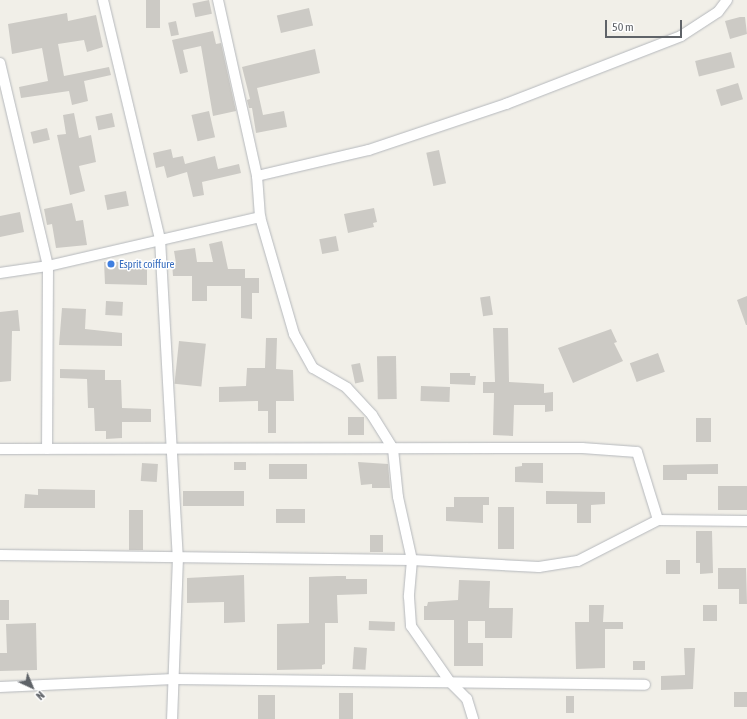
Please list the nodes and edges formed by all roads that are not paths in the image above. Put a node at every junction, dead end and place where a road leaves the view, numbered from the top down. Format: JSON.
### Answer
{"nodes":[{"id":1,"x":103,"y":0,"type":"edge"},
{"id":2,"x":218,"y":0,"type":"edge"},
{"id":3,"x":727,"y":0,"type":"edge"},
{"id":4,"x":0,"y":63,"type":"edge"},
{"id":5,"x":257,"y":176,"type":"junction"},
{"id":6,"x":260,"y":217,"type":"junction"},
{"id":7,"x":160,"y":239,"type":"junction"},
{"id":8,"x":48,"y":266,"type":"junction"},
{"id":9,"x":0,"y":273,"type":"edge"},
{"id":10,"x":0,"y":449,"type":"edge"},
{"id":11,"x":47,"y":449,"type":"junction"},
{"id":12,"x":173,"y":449,"type":"junction"},
{"id":13,"x":393,"y":449,"type":"junction"},
{"id":14,"x":658,"y":520,"type":"junction"},
{"id":15,"x":747,"y":521,"type":"edge"},
{"id":16,"x":0,"y":555,"type":"edge"},
{"id":17,"x":178,"y":557,"type":"junction"},
{"id":18,"x":412,"y":560,"type":"junction"},
{"id":19,"x":174,"y":679,"type":"junction"},
{"id":20,"x":450,"y":682,"type":"junction"},
{"id":21,"x":645,"y":684,"type":"dead end"},
{"id":22,"x":0,"y":687,"type":"edge"},
{"id":23,"x":172,"y":719,"type":"edge"},
{"id":24,"x":472,"y":719,"type":"edge"}],
"edges":[{"from":1,"to":7,"type":"street"},
{"from":2,"to":5,"type":"street"},
{"from":3,"to":5,"type":"street"},
{"from":4,"to":8,"type":"street"},
{"from":5,"to":6,"type":"street"},
{"from":6,"to":7,"type":"street"},
{"from":6,"to":13,"type":"street"},
{"from":7,"to":8,"type":"street"},
{"from":7,"to":12,"type":"street"},
{"from":8,"to":9,"type":"street"},
{"from":8,"to":11,"type":"street"},
{"from":10,"to":11,"type":"street"},
{"from":11,"to":12,"type":"street"},
{"from":12,"to":13,"type":"street"},
{"from":12,"to":17,"type":"street"},
{"from":13,"to":14,"type":"street"},
{"from":13,"to":18,"type":"street"},
{"from":14,"to":15,"type":"street"},
{"from":14,"to":18,"type":"street"},
{"from":16,"to":17,"type":"street"},
{"from":17,"to":18,"type":"street"},
{"from":17,"to":19,"type":"street"},
{"from":18,"to":20,"type":"street"},
{"from":19,"to":20,"type":"street"},
{"from":19,"to":22,"type":"street"},
{"from":19,"to":23,"type":"street"},
{"from":20,"to":21,"type":"street"},
{"from":20,"to":24,"type":"street"}]}
